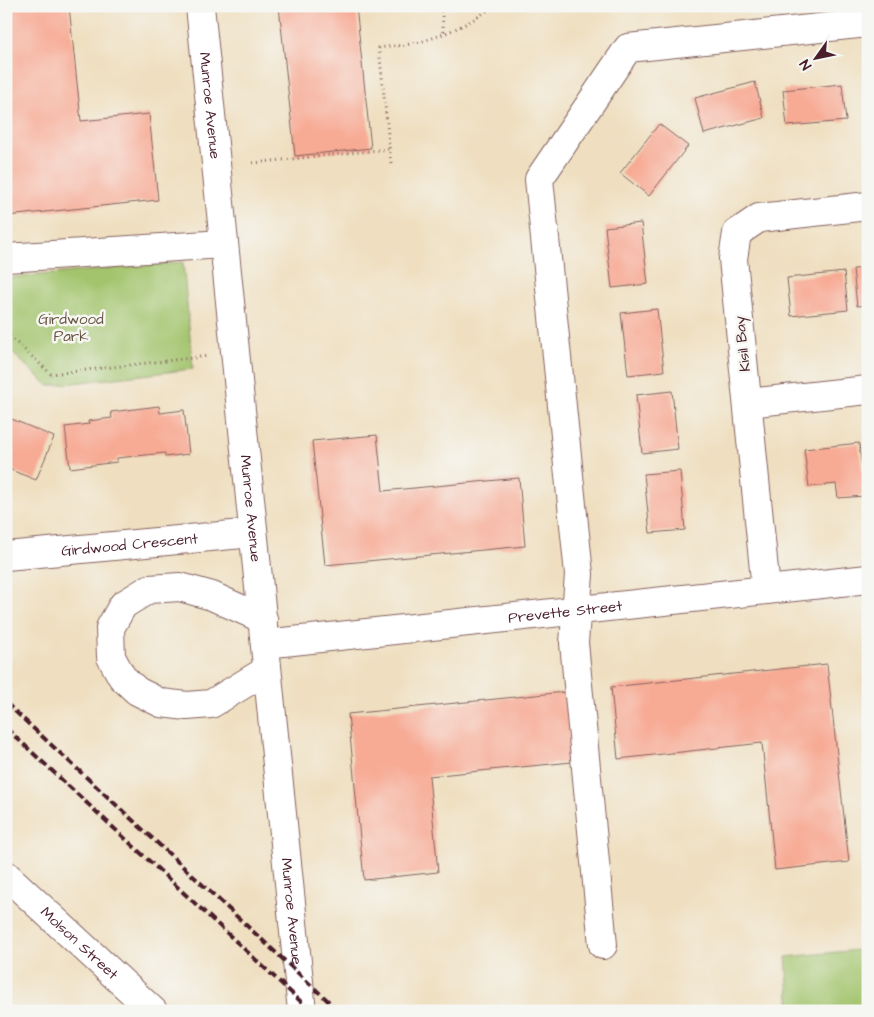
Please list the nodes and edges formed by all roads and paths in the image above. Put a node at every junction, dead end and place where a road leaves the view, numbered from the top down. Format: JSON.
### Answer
{"nodes":[{"id":1,"x":200,"y":6,"type":"edge"},
{"id":2,"x":441,"y":6,"type":"edge"},
{"id":3,"x":493,"y":6,"type":"edge"},
{"id":4,"x":868,"y":23,"type":"edge"},
{"id":5,"x":444,"y":33,"type":"junction"},
{"id":6,"x":389,"y":149,"type":"junction"},
{"id":7,"x":253,"y":163,"type":"dead end"},
{"id":8,"x":391,"y":163,"type":"dead end"},
{"id":9,"x":868,"y":206,"type":"edge"},
{"id":10,"x":223,"y":244,"type":"junction"},
{"id":11,"x":6,"y":258,"type":"edge"},
{"id":12,"x":6,"y":333,"type":"edge"},
{"id":13,"x":234,"y":352,"type":"junction"},
{"id":14,"x":868,"y":390,"type":"edge"},
{"id":15,"x":748,"y":403,"type":"junction"},
{"id":16,"x":253,"y":533,"type":"junction"},
{"id":17,"x":6,"y":556,"type":"edge"},
{"id":18,"x":868,"y":579,"type":"edge"},
{"id":19,"x":766,"y":590,"type":"junction"},
{"id":20,"x":576,"y":610,"type":"junction"},
{"id":21,"x":265,"y":644,"type":"junction"},
{"id":22,"x":6,"y":875,"type":"edge"},
{"id":23,"x":603,"y":945,"type":"dead end"},
{"id":24,"x":152,"y":1011,"type":"edge"},
{"id":25,"x":302,"y":1011,"type":"edge"}],
"edges":[{"from":1,"to":10,"type":"street","name":"Munroe Avenue"},
{"from":2,"to":5,"type":"path"},
{"from":3,"to":5,"type":"path"},
{"from":4,"to":20,"type":"street"},
{"from":5,"to":6,"type":"path"},
{"from":6,"to":7,"type":"path"},
{"from":6,"to":8,"type":"path"},
{"from":9,"to":15,"type":"street","name":"Kisil Bay"},
{"from":10,"to":11,"type":"street"},
{"from":10,"to":13,"type":"street","name":"Munroe Avenue"},
{"from":12,"to":13,"type":"path"},
{"from":13,"to":16,"type":"street","name":"Munroe Avenue"},
{"from":14,"to":15,"type":"street"},
{"from":15,"to":19,"type":"street","name":"Kisil Bay"},
{"from":16,"to":17,"type":"street","name":"Girdwood Crescent"},
{"from":16,"to":21,"type":"street","name":"Munroe Avenue"},
{"from":18,"to":19,"type":"street","name":"Prevette Street"},
{"from":19,"to":20,"type":"street","name":"Prevette Street"},
{"from":20,"to":21,"type":"street","name":"Prevette Street"},
{"from":20,"to":23,"type":"street"},
{"from":21,"to":21,"type":"street"},
{"from":21,"to":25,"type":"street","name":"Munroe Avenue"},
{"from":22,"to":24,"type":"street","name":"Molson Street"}]}
